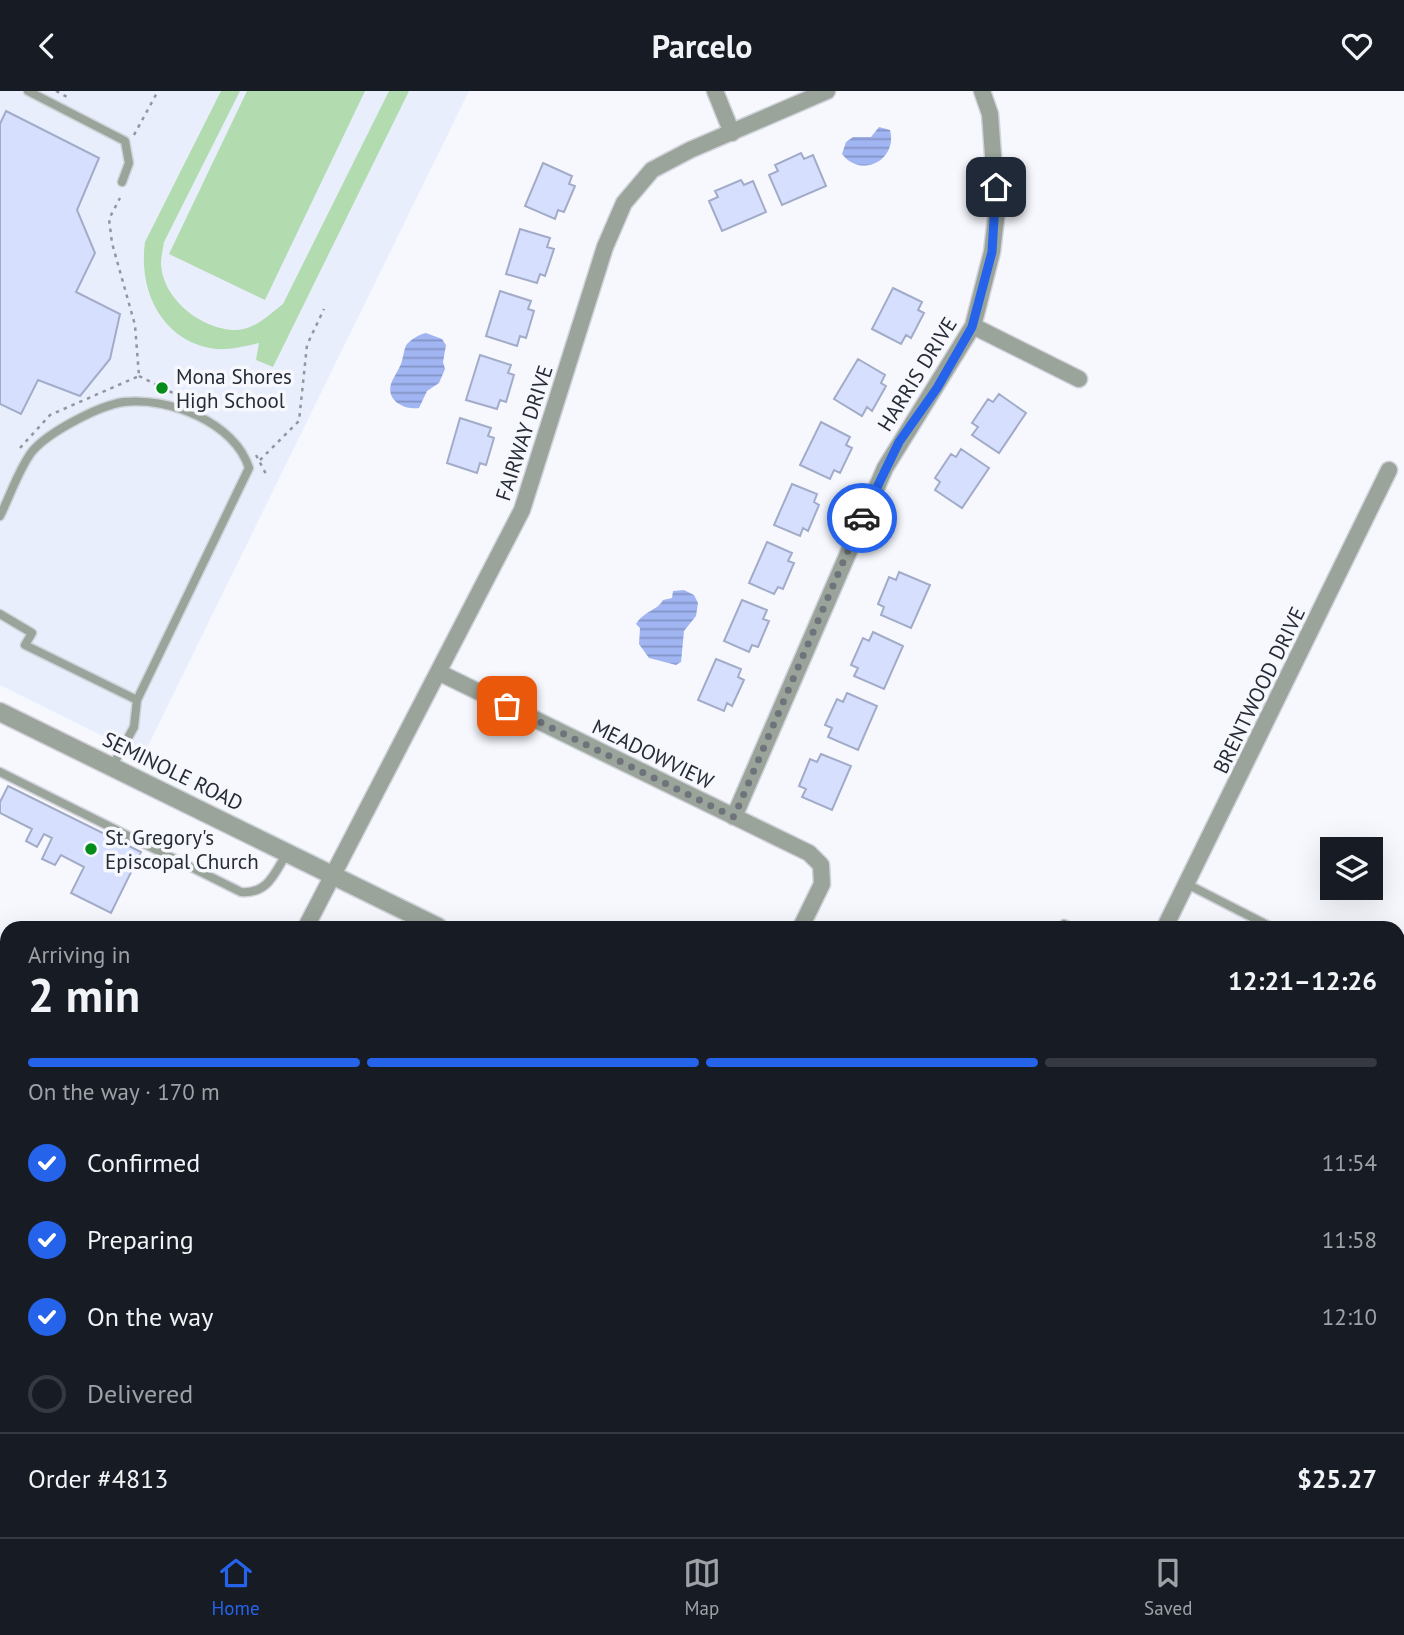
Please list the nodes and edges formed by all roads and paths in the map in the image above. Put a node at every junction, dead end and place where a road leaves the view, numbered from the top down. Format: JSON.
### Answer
{"nodes":[{"id":1,"x":28,"y":91,"type":"edge"},
{"id":2,"x":158,"y":91,"type":"edge"},
{"id":3,"x":715,"y":91,"type":"edge"},
{"id":4,"x":827,"y":91,"type":"edge"},
{"id":5,"x":982,"y":91,"type":"edge"},
{"id":6,"x":732,"y":133,"type":"junction"},
{"id":7,"x":137,"y":144,"type":"dead end"},
{"id":8,"x":122,"y":182,"type":"dead end"},
{"id":9,"x":120,"y":198,"type":"dead end"},
{"id":10,"x":324,"y":309,"type":"dead end"},
{"id":11,"x":972,"y":327,"type":"junction"},
{"id":12,"x":1079,"y":379,"type":"dead end"},
{"id":13,"x":17,"y":453,"type":"dead end"},
{"id":14,"x":260,"y":460,"type":"dead end"},
{"id":15,"x":1390,"y":470,"type":"dead end"},
{"id":16,"x":0,"y":516,"type":"edge"},
{"id":17,"x":0,"y":614,"type":"edge"},
{"id":18,"x":440,"y":673,"type":"junction"},
{"id":19,"x":137,"y":700,"type":"junction"},
{"id":20,"x":0,"y":712,"type":"edge"},
{"id":21,"x":112,"y":767,"type":"junction"},
{"id":22,"x":0,"y":772,"type":"edge"},
{"id":23,"x":734,"y":817,"type":"junction"},
{"id":24,"x":287,"y":853,"type":"junction"},
{"id":25,"x":334,"y":876,"type":"junction"},
{"id":26,"x":1187,"y":884,"type":"junction"},
{"id":27,"x":309,"y":921,"type":"edge"},
{"id":28,"x":426,"y":921,"type":"edge"},
{"id":29,"x":804,"y":921,"type":"edge"},
{"id":30,"x":1168,"y":921,"type":"edge"},
{"id":31,"x":1259,"y":921,"type":"edge"}],
"edges":[{"from":1,"to":8,"type":"lane"},
{"from":2,"to":7,"type":"path"},
{"from":3,"to":6,"type":"street"},
{"from":4,"to":6,"type":"street","name":"FAIRWAY DRIVE"},
{"from":5,"to":11,"type":"street","name":"HARRIS DRIVE"},
{"from":6,"to":18,"type":"street","name":"FAIRWAY DRIVE"},
{"from":9,"to":13,"type":"path"},
{"from":10,"to":14,"type":"path"},
{"from":11,"to":12,"type":"street"},
{"from":11,"to":23,"type":"street","name":"HARRIS DRIVE"},
{"from":15,"to":26,"type":"street","name":"BRENTWOOD DRIVE"},
{"from":16,"to":19,"type":"lane"},
{"from":17,"to":19,"type":"lane"},
{"from":18,"to":23,"type":"street","name":"MEADOWVIEW"},
{"from":18,"to":25,"type":"street","name":"FAIRWAY DRIVE"},
{"from":19,"to":21,"type":"lane"},
{"from":20,"to":21,"type":"street","name":"SEMINOLE ROAD"},
{"from":21,"to":24,"type":"street","name":"SEMINOLE ROAD"},
{"from":22,"to":24,"type":"lane"},
{"from":23,"to":29,"type":"street","name":"MEADOWVIEW"},
{"from":24,"to":25,"type":"street","name":"SEMINOLE ROAD"},
{"from":25,"to":27,"type":"street","name":"FAIRWAY DRIVE"},
{"from":25,"to":28,"type":"street","name":"SEMINOLE ROAD"},
{"from":26,"to":30,"type":"street","name":"BRENTWOOD DRIVE"},
{"from":26,"to":31,"type":"lane"}]}
